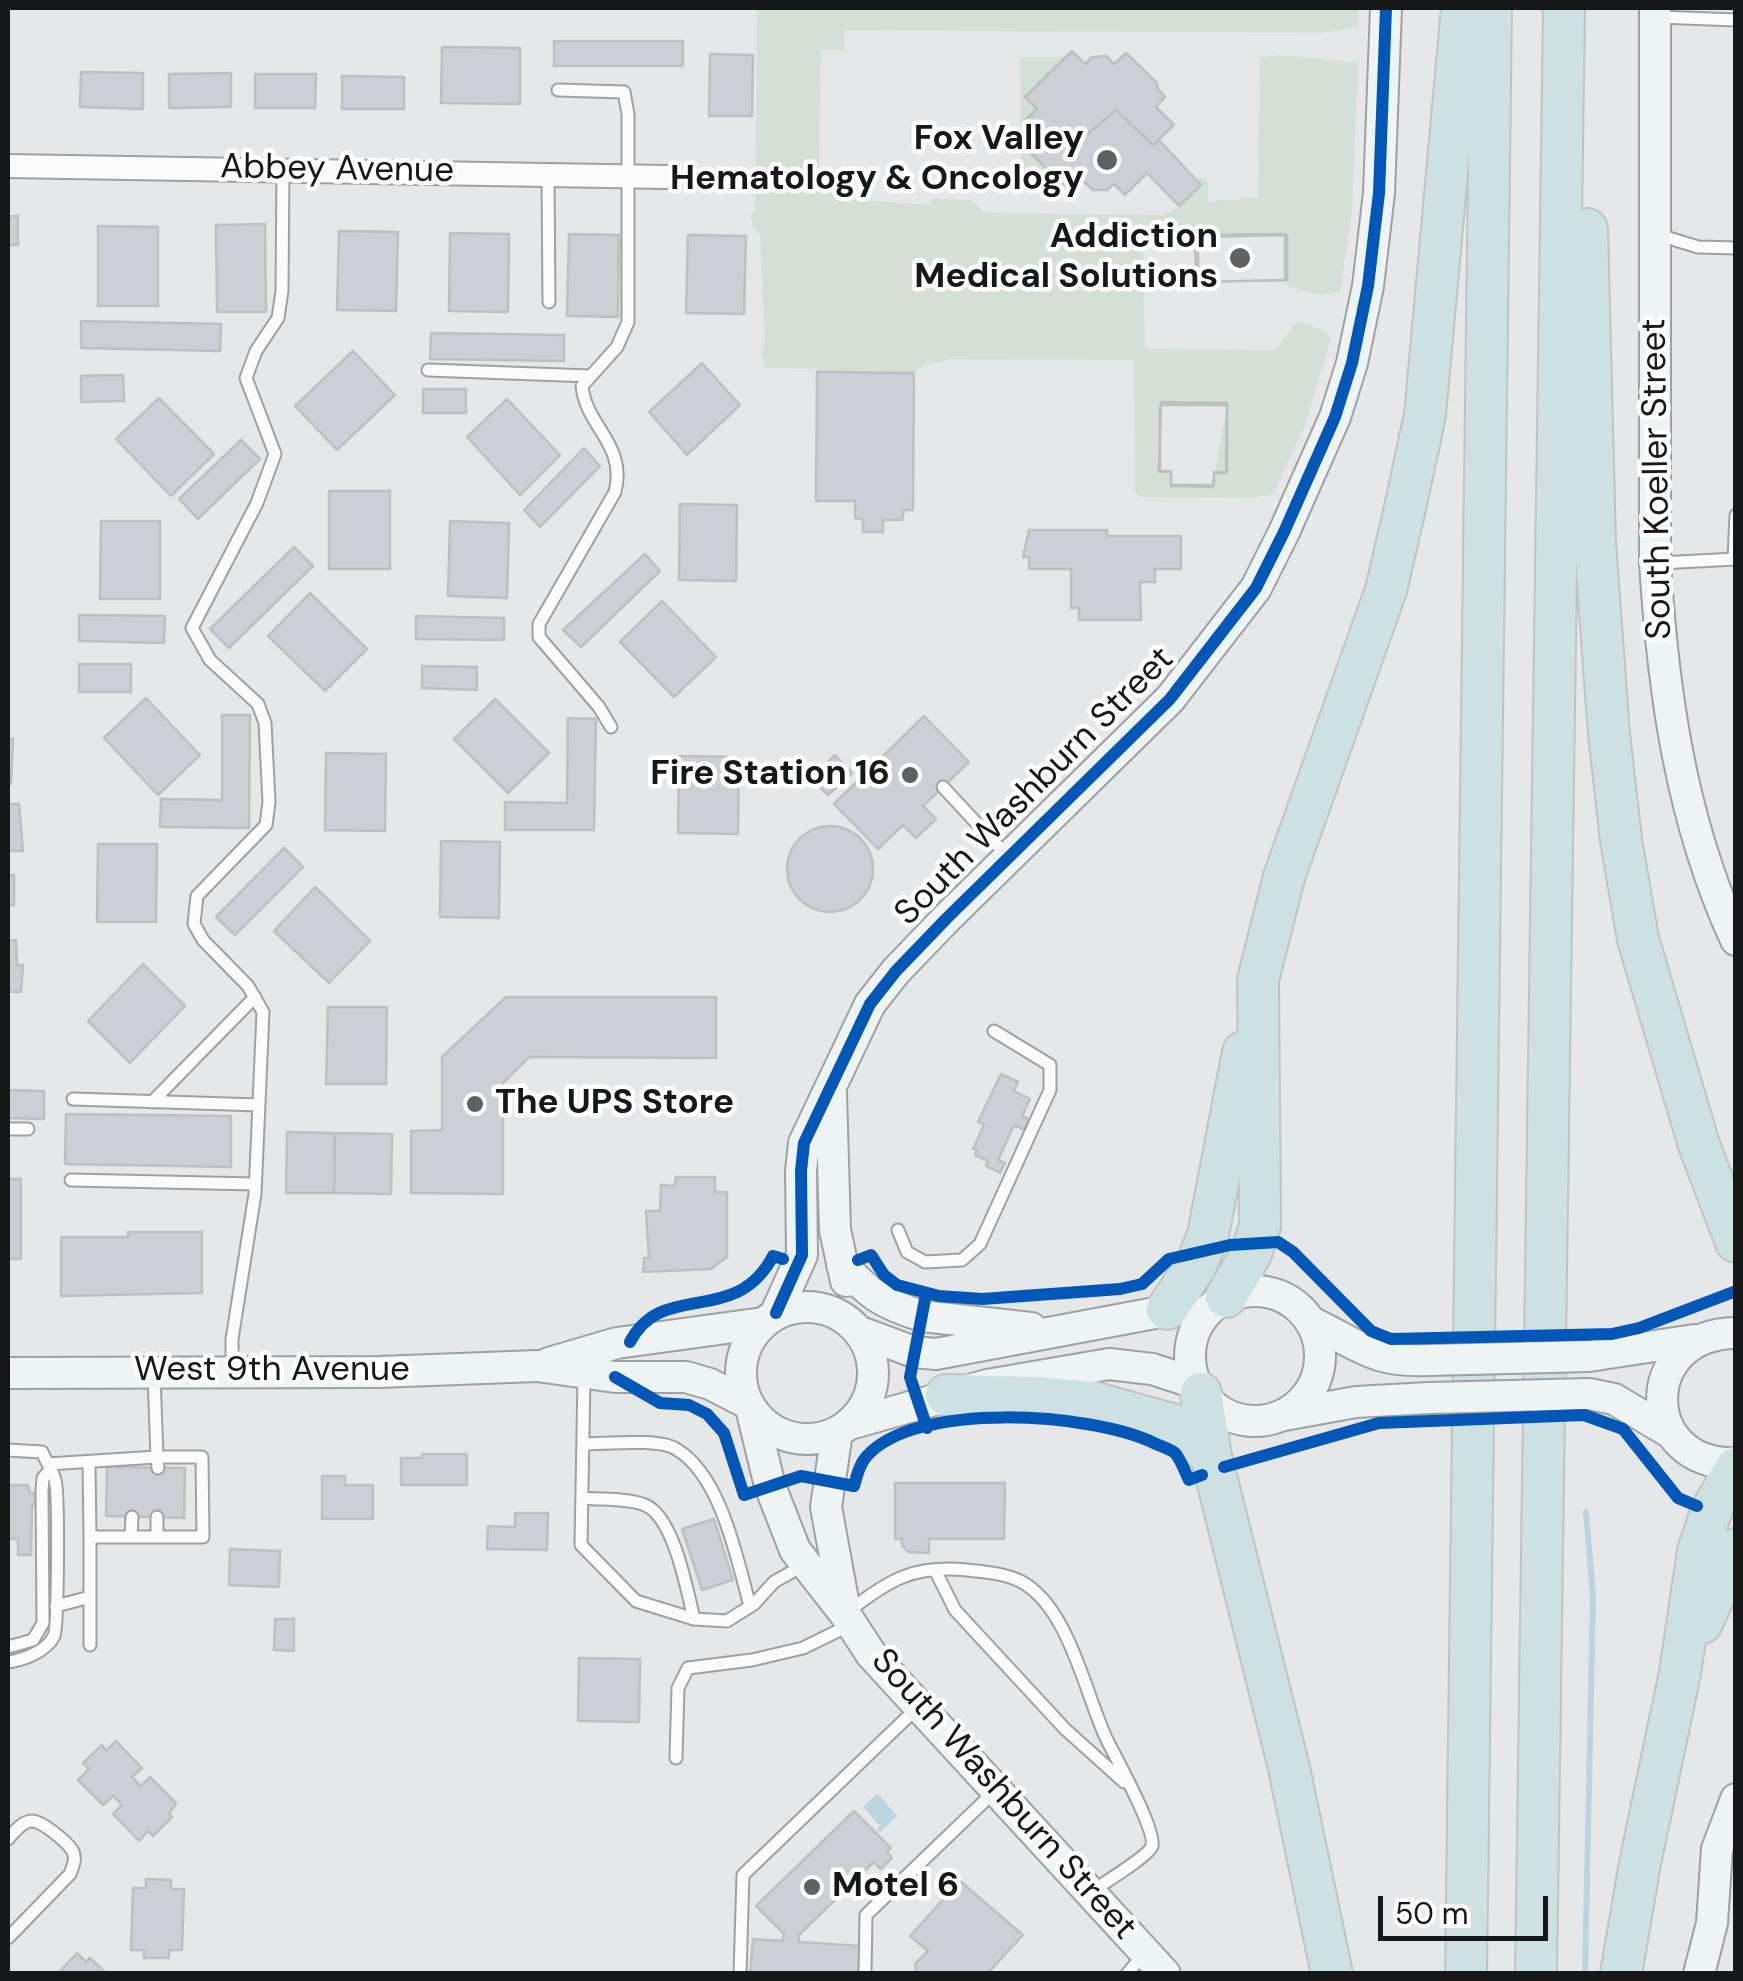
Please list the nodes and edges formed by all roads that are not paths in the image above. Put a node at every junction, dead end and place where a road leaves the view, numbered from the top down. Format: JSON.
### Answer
{"nodes":[{"id":1,"x":1386,"y":8,"type":"edge"},
{"id":2,"x":1462,"y":8,"type":"edge"},
{"id":3,"x":1491,"y":8,"type":"edge"},
{"id":4,"x":1655,"y":12,"type":"edge"},
{"id":5,"x":1736,"y":20,"type":"edge"},
{"id":6,"x":1564,"y":23,"type":"edge"},
{"id":7,"x":558,"y":90,"type":"dead end"},
{"id":8,"x":8,"y":166,"type":"edge"},
{"id":9,"x":282,"y":169,"type":"junction"},
{"id":10,"x":548,"y":174,"type":"junction"},
{"id":11,"x":630,"y":176,"type":"junction"},
{"id":12,"x":666,"y":177,"type":"dead end"},
{"id":13,"x":1655,"y":234,"type":"junction"},
{"id":14,"x":1736,"y":248,"type":"edge"},
{"id":15,"x":549,"y":302,"type":"dead end"},
{"id":16,"x":428,"y":370,"type":"dead end"},
{"id":17,"x":590,"y":376,"type":"junction"},
{"id":18,"x":1736,"y":514,"type":"edge"},
{"id":19,"x":1735,"y":559,"type":"edge"},
{"id":20,"x":1655,"y":563,"type":"junction"},
{"id":21,"x":610,"y":728,"type":"dead end"},
{"id":22,"x":943,"y":787,"type":"dead end"},
{"id":23,"x":1008,"y":857,"type":"junction"},
{"id":24,"x":1736,"y":940,"type":"edge"},
{"id":25,"x":1258,"y":980,"type":"junction"},
{"id":26,"x":255,"y":997,"type":"junction"},
{"id":27,"x":994,"y":1031,"type":"dead end"},
{"id":28,"x":831,"y":1090,"type":"junction"},
{"id":29,"x":1685,"y":1096,"type":"junction"},
{"id":30,"x":73,"y":1100,"type":"dead end"},
{"id":31,"x":152,"y":1102,"type":"junction"},
{"id":32,"x":259,"y":1105,"type":"junction"},
{"id":33,"x":8,"y":1129,"type":"edge"},
{"id":34,"x":28,"y":1130,"type":"dead end"},
{"id":35,"x":71,"y":1180,"type":"dead end"},
{"id":36,"x":256,"y":1184,"type":"junction"},
{"id":37,"x":1736,"y":1191,"type":"edge"},
{"id":38,"x":898,"y":1230,"type":"dead end"},
{"id":39,"x":1736,"y":1242,"type":"edge"},
{"id":40,"x":842,"y":1264,"type":"junction"},
{"id":41,"x":1220,"y":1301,"type":"junction"},
{"id":42,"x":1167,"y":1309,"type":"junction"},
{"id":43,"x":770,"y":1318,"type":"junction"},
{"id":44,"x":1311,"y":1322,"type":"junction"},
{"id":45,"x":859,"y":1329,"type":"junction"},
{"id":46,"x":1064,"y":1332,"type":"junction"},
{"id":47,"x":1736,"y":1334,"type":"edge"},
{"id":48,"x":1698,"y":1340,"type":"junction"},
{"id":49,"x":537,"y":1366,"type":"junction"},
{"id":50,"x":154,"y":1372,"type":"junction"},
{"id":51,"x":232,"y":1372,"type":"junction"},
{"id":52,"x":8,"y":1373,"type":"edge"},
{"id":53,"x":584,"y":1373,"type":"junction"},
{"id":54,"x":1198,"y":1388,"type":"junction"},
{"id":55,"x":946,"y":1395,"type":"junction"},
{"id":56,"x":749,"y":1406,"type":"junction"},
{"id":57,"x":1284,"y":1415,"type":"junction"},
{"id":58,"x":844,"y":1428,"type":"junction"},
{"id":59,"x":1671,"y":1433,"type":"junction"},
{"id":60,"x":584,"y":1444,"type":"junction"},
{"id":61,"x":8,"y":1450,"type":"edge"},
{"id":62,"x":1211,"y":1456,"type":"junction"},
{"id":63,"x":157,"y":1462,"type":"junction"},
{"id":64,"x":89,"y":1463,"type":"junction"},
{"id":65,"x":1736,"y":1465,"type":"edge"},
{"id":66,"x":48,"y":1467,"type":"junction"},
{"id":67,"x":582,"y":1498,"type":"junction"},
{"id":68,"x":132,"y":1517,"type":"dead end"},
{"id":69,"x":157,"y":1517,"type":"dead end"},
{"id":70,"x":90,"y":1537,"type":"junction"},
{"id":71,"x":132,"y":1537,"type":"junction"},
{"id":72,"x":157,"y":1537,"type":"junction"},
{"id":73,"x":1736,"y":1549,"type":"edge"},
{"id":74,"x":806,"y":1564,"type":"junction"},
{"id":75,"x":936,"y":1570,"type":"junction"},
{"id":76,"x":90,"y":1597,"type":"junction"},
{"id":77,"x":56,"y":1606,"type":"junction"},
{"id":78,"x":750,"y":1606,"type":"junction"},
{"id":79,"x":694,"y":1619,"type":"junction"},
{"id":80,"x":848,"y":1619,"type":"junction"},
{"id":81,"x":90,"y":1645,"type":"dead end"},
{"id":82,"x":8,"y":1647,"type":"edge"},
{"id":83,"x":8,"y":1662,"type":"edge"},
{"id":84,"x":1680,"y":1673,"type":"junction"},
{"id":85,"x":918,"y":1707,"type":"junction"},
{"id":86,"x":676,"y":1758,"type":"dead end"},
{"id":87,"x":1129,"y":1786,"type":"junction"},
{"id":88,"x":996,"y":1790,"type":"junction"},
{"id":89,"x":1736,"y":1799,"type":"edge"},
{"id":90,"x":8,"y":1839,"type":"edge"},
{"id":91,"x":1736,"y":1878,"type":"edge"},
{"id":92,"x":1090,"y":1892,"type":"junction"},
{"id":93,"x":1712,"y":1923,"type":"junction"},
{"id":94,"x":8,"y":1938,"type":"edge"},
{"id":95,"x":1146,"y":1966,"type":"edge"},
{"id":96,"x":740,"y":1974,"type":"edge"},
{"id":97,"x":865,"y":1974,"type":"edge"},
{"id":98,"x":1332,"y":1974,"type":"edge"},
{"id":99,"x":1466,"y":1974,"type":"edge"},
{"id":100,"x":1536,"y":1974,"type":"edge"},
{"id":101,"x":1622,"y":1974,"type":"edge"},
{"id":102,"x":1699,"y":1974,"type":"edge"}],
"edges":[{"from":1,"to":23,"type":"street","name":"South Washburn Street"},
{"from":2,"to":25,"type":"highway"},
{"from":3,"to":99,"type":"highway"},
{"from":4,"to":5,"type":"lane"},
{"from":4,"to":13,"type":"street","name":"South Koeller Street"},
{"from":6,"to":29,"type":"highway"},
{"from":6,"to":100,"type":"highway"},
{"from":7,"to":11,"type":"lane"},
{"from":8,"to":9,"type":"street","name":"Abbey Avenue"},
{"from":9,"to":10,"type":"street","name":"Abbey Avenue"},
{"from":9,"to":26,"type":"lane"},
{"from":10,"to":11,"type":"street","name":"Abbey Avenue"},
{"from":10,"to":15,"type":"lane"},
{"from":11,"to":12,"type":"street","name":"Abbey Avenue"},
{"from":11,"to":17,"type":"lane"},
{"from":13,"to":14,"type":"lane"},
{"from":13,"to":20,"type":"street","name":"South Koeller Street"},
{"from":16,"to":17,"type":"lane"},
{"from":17,"to":21,"type":"lane"},
{"from":18,"to":19,"type":"lane"},
{"from":19,"to":20,"type":"lane"},
{"from":20,"to":24,"type":"street","name":"South Koeller Street"},
{"from":22,"to":23,"type":"lane"},
{"from":23,"to":28,"type":"street","name":"South Washburn Street"},
{"from":25,"to":41,"type":"highway"},
{"from":25,"to":42,"type":"highway"},
{"from":26,"to":31,"type":"lane"},
{"from":26,"to":32,"type":"lane"},
{"from":27,"to":38,"type":"lane"},
{"from":28,"to":40,"type":"street","name":"South Washburn Street"},
{"from":28,"to":43,"type":"street","name":"South Washburn Street"},
{"from":29,"to":37,"type":"highway"},
{"from":29,"to":39,"type":"highway"},
{"from":30,"to":31,"type":"lane"},
{"from":31,"to":32,"type":"lane"},
{"from":32,"to":36,"type":"lane"},
{"from":33,"to":34,"type":"lane"},
{"from":35,"to":36,"type":"lane"},
{"from":36,"to":51,"type":"lane"},
{"from":40,"to":45,"type":"street","name":"South Washburn Street"},
{"from":40,"to":46,"type":"street"},
{"from":41,"to":42,"type":"street"},
{"from":41,"to":44,"type":"street"},
{"from":41,"to":54,"type":"street"},
{"from":42,"to":46,"type":"street"},
{"from":43,"to":45,"type":"street"},
{"from":43,"to":49,"type":"street","name":"West 9th Avenue"},
{"from":43,"to":56,"type":"street"},
{"from":44,"to":48,"type":"street","bridge":true},
{"from":44,"to":57,"type":"street"},
{"from":45,"to":46,"type":"street"},
{"from":45,"to":58,"type":"street"},
{"from":47,"to":48,"type":"street"},
{"from":48,"to":59,"type":"street"},
{"from":49,"to":51,"type":"street","name":"West 9th Avenue"},
{"from":49,"to":53,"type":"street","name":"West 9th Avenue"},
{"from":50,"to":51,"type":"street","name":"West 9th Avenue"},
{"from":50,"to":52,"type":"street","name":"West 9th Avenue"},
{"from":50,"to":63,"type":"lane"},
{"from":53,"to":56,"type":"street","name":"West 9th Avenue"},
{"from":53,"to":60,"type":"lane"},
{"from":54,"to":55,"type":"street"},
{"from":54,"to":57,"type":"street"},
{"from":54,"to":62,"type":"highway"},
{"from":55,"to":58,"type":"street"},
{"from":55,"to":62,"type":"highway"},
{"from":56,"to":58,"type":"street"},
{"from":56,"to":74,"type":"street","name":"South Washburn Street"},
{"from":57,"to":59,"type":"street","bridge":true},
{"from":58,"to":80,"type":"street","name":"South Washburn Street"},
{"from":59,"to":65,"type":"street"},
{"from":60,"to":67,"type":"lane"},
{"from":60,"to":78,"type":"lane"},
{"from":61,"to":66,"type":"lane"},
{"from":62,"to":98,"type":"highway"},
{"from":63,"to":64,"type":"lane"},
{"from":63,"to":72,"type":"lane"},
{"from":64,"to":66,"type":"lane"},
{"from":64,"to":70,"type":"lane"},
{"from":65,"to":84,"type":"highway"},
{"from":66,"to":77,"type":"lane"},
{"from":66,"to":82,"type":"lane"},
{"from":67,"to":79,"type":"lane"},
{"from":67,"to":79,"type":"lane"},
{"from":68,"to":71,"type":"lane"},
{"from":69,"to":72,"type":"lane"},
{"from":70,"to":71,"type":"lane"},
{"from":70,"to":76,"type":"lane"},
{"from":71,"to":72,"type":"lane"},
{"from":73,"to":84,"type":"highway"},
{"from":74,"to":78,"type":"lane"},
{"from":74,"to":80,"type":"street","name":"South Washburn Street"},
{"from":75,"to":80,"type":"lane"},
{"from":75,"to":87,"type":"lane"},
{"from":75,"to":87,"type":"lane"},
{"from":76,"to":77,"type":"lane"},
{"from":76,"to":81,"type":"lane"},
{"from":77,"to":83,"type":"lane"},
{"from":78,"to":79,"type":"lane"},
{"from":80,"to":85,"type":"street","name":"South Washburn Street"},
{"from":80,"to":86,"type":"lane"},
{"from":84,"to":101,"type":"highway"},
{"from":85,"to":88,"type":"street","name":"South Washburn Street"},
{"from":85,"to":96,"type":"lane"},
{"from":87,"to":92,"type":"lane"},
{"from":88,"to":92,"type":"street","name":"South Washburn Street"},
{"from":88,"to":97,"type":"lane"},
{"from":89,"to":93,"type":"street"},
{"from":90,"to":94,"type":"lane"},
{"from":91,"to":93,"type":"street"},
{"from":92,"to":95,"type":"street","name":"South Washburn Street"},
{"from":93,"to":102,"type":"street"}]}
